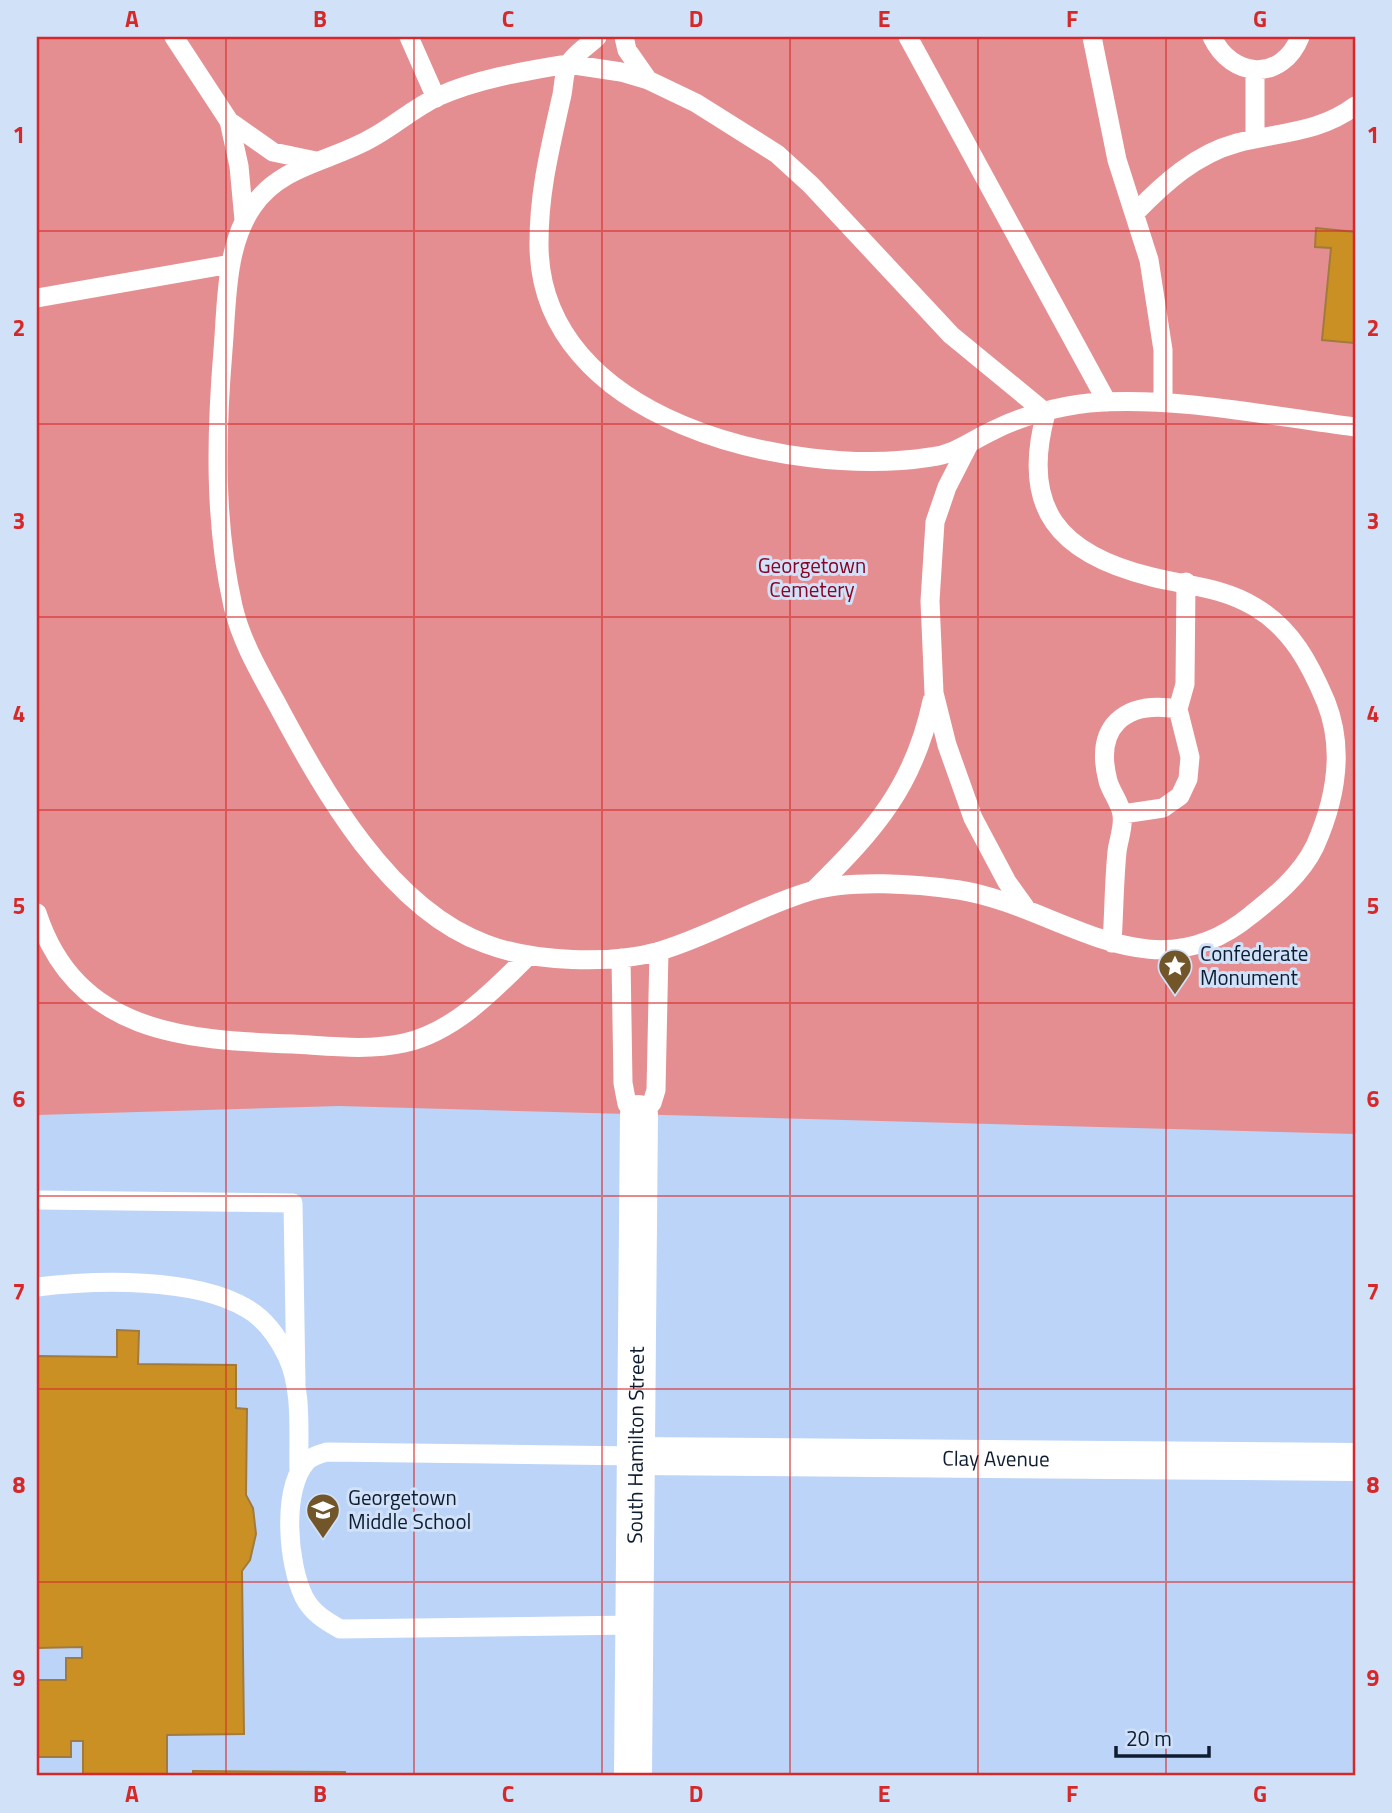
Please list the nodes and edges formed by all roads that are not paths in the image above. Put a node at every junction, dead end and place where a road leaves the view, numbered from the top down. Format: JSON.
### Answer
{"nodes":[{"id":1,"x":174,"y":37,"type":"edge"},
{"id":2,"x":409,"y":37,"type":"edge"},
{"id":3,"x":597,"y":37,"type":"edge"},
{"id":4,"x":625,"y":37,"type":"edge"},
{"id":5,"x":908,"y":37,"type":"edge"},
{"id":6,"x":1092,"y":37,"type":"edge"},
{"id":7,"x":1212,"y":37,"type":"edge"},
{"id":8,"x":1300,"y":37,"type":"edge"},
{"id":9,"x":568,"y":64,"type":"junction"},
{"id":10,"x":1255,"y":70,"type":"junction"},
{"id":11,"x":648,"y":80,"type":"junction"},
{"id":12,"x":436,"y":98,"type":"junction"},
{"id":13,"x":1355,"y":106,"type":"edge"},
{"id":14,"x":229,"y":121,"type":"junction"},
{"id":15,"x":1255,"y":139,"type":"junction"},
{"id":16,"x":317,"y":161,"type":"junction"},
{"id":17,"x":1135,"y":213,"type":"junction"},
{"id":18,"x":244,"y":220,"type":"junction"},
{"id":19,"x":231,"y":264,"type":"junction"},
{"id":20,"x":37,"y":298,"type":"edge"},
{"id":21,"x":1163,"y":400,"type":"junction"},
{"id":22,"x":1107,"y":402,"type":"junction"},
{"id":23,"x":1046,"y":413,"type":"junction"},
{"id":24,"x":1355,"y":427,"type":"edge"},
{"id":25,"x":968,"y":446,"type":"junction"},
{"id":26,"x":1186,"y":582,"type":"junction"},
{"id":27,"x":934,"y":693,"type":"junction"},
{"id":28,"x":1178,"y":709,"type":"junction"},
{"id":29,"x":1122,"y":814,"type":"junction"},
{"id":30,"x":815,"y":889,"type":"junction"},
{"id":31,"x":1026,"y":909,"type":"junction"},
{"id":32,"x":37,"y":913,"type":"edge"},
{"id":33,"x":1112,"y":943,"type":"junction"},
{"id":34,"x":659,"y":951,"type":"junction"},
{"id":35,"x":528,"y":956,"type":"junction"},
{"id":36,"x":621,"y":958,"type":"junction"},
{"id":37,"x":639,"y":1114,"type":"junction"},
{"id":38,"x":37,"y":1200,"type":"edge"},
{"id":39,"x":37,"y":1287,"type":"edge"},
{"id":40,"x":296,"y":1383,"type":"junction"},
{"id":41,"x":636,"y":1456,"type":"junction"},
{"id":42,"x":1355,"y":1462,"type":"edge"},
{"id":43,"x":299,"y":1471,"type":"junction"},
{"id":44,"x":635,"y":1625,"type":"junction"},
{"id":45,"x":633,"y":1776,"type":"edge"}],
"edges":[{"from":1,"to":14,"type":"lane"},
{"from":2,"to":12,"type":"lane"},
{"from":3,"to":9,"type":"lane"},
{"from":4,"to":11,"type":"lane"},
{"from":5,"to":22,"type":"lane"},
{"from":6,"to":17,"type":"lane"},
{"from":7,"to":10,"type":"lane"},
{"from":8,"to":10,"type":"lane"},
{"from":9,"to":11,"type":"lane"},
{"from":9,"to":12,"type":"lane"},
{"from":9,"to":25,"type":"lane"},
{"from":10,"to":15,"type":"lane"},
{"from":11,"to":23,"type":"lane"},
{"from":12,"to":16,"type":"lane"},
{"from":13,"to":15,"type":"lane"},
{"from":14,"to":16,"type":"lane"},
{"from":14,"to":18,"type":"lane"},
{"from":15,"to":17,"type":"lane"},
{"from":16,"to":18,"type":"lane"},
{"from":17,"to":21,"type":"lane"},
{"from":18,"to":19,"type":"lane"},
{"from":19,"to":20,"type":"lane"},
{"from":19,"to":35,"type":"lane"},
{"from":21,"to":22,"type":"lane"},
{"from":21,"to":24,"type":"lane"},
{"from":22,"to":23,"type":"lane"},
{"from":23,"to":25,"type":"lane"},
{"from":23,"to":26,"type":"lane"},
{"from":25,"to":27,"type":"lane"},
{"from":26,"to":28,"type":"lane"},
{"from":26,"to":33,"type":"lane"},
{"from":27,"to":30,"type":"lane"},
{"from":27,"to":31,"type":"lane"},
{"from":28,"to":29,"type":"lane"},
{"from":28,"to":29,"type":"lane"},
{"from":29,"to":33,"type":"lane"},
{"from":30,"to":31,"type":"lane"},
{"from":30,"to":34,"type":"lane"},
{"from":31,"to":33,"type":"lane"},
{"from":32,"to":35,"type":"lane"},
{"from":34,"to":36,"type":"lane"},
{"from":34,"to":37,"type":"lane"},
{"from":35,"to":36,"type":"lane"},
{"from":36,"to":37,"type":"lane"},
{"from":37,"to":41,"type":"street","name":"South Hamilton Street"},
{"from":38,"to":40,"type":"lane"},
{"from":39,"to":40,"type":"lane"},
{"from":40,"to":43,"type":"lane"},
{"from":41,"to":42,"type":"street","name":"Clay Avenue"},
{"from":41,"to":43,"type":"lane"},
{"from":41,"to":44,"type":"street","name":"South Hamilton Street"},
{"from":43,"to":44,"type":"lane"},
{"from":44,"to":45,"type":"street","name":"South Hamilton Street"}]}
